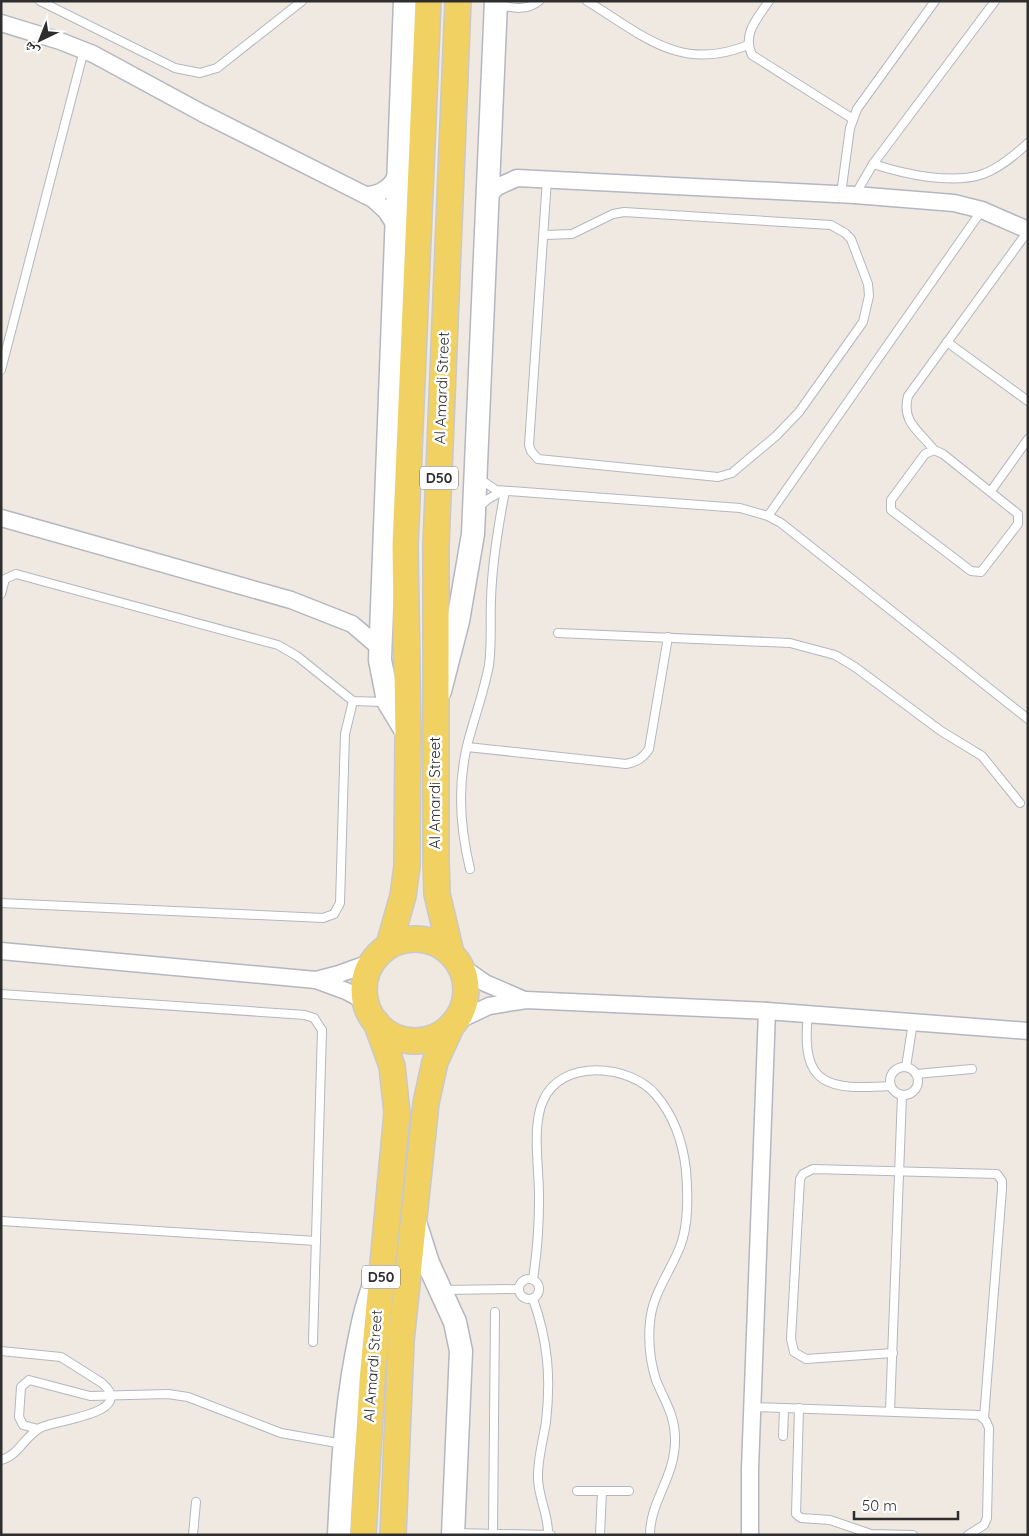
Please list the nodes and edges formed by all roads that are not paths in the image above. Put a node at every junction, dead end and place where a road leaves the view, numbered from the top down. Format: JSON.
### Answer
{"nodes":[{"id":1,"x":40,"y":1,"type":"edge"},
{"id":2,"x":62,"y":1,"type":"edge"},
{"id":3,"x":302,"y":1,"type":"edge"},
{"id":4,"x":405,"y":1,"type":"edge"},
{"id":5,"x":428,"y":1,"type":"edge"},
{"id":6,"x":458,"y":1,"type":"edge"},
{"id":7,"x":539,"y":1,"type":"edge"},
{"id":8,"x":587,"y":1,"type":"edge"},
{"id":9,"x":769,"y":1,"type":"edge"},
{"id":10,"x":935,"y":1,"type":"edge"},
{"id":11,"x":995,"y":1,"type":"edge"},
{"id":12,"x":496,"y":3,"type":"edge"},
{"id":13,"x":57,"y":10,"type":"junction"},
{"id":14,"x":1,"y":23,"type":"edge"},
{"id":15,"x":748,"y":45,"type":"junction"},
{"id":16,"x":84,"y":50,"type":"junction"},
{"id":17,"x":853,"y":119,"type":"junction"},
{"id":18,"x":1028,"y":143,"type":"edge"},
{"id":19,"x":488,"y":160,"type":"junction"},
{"id":20,"x":873,"y":164,"type":"junction"},
{"id":21,"x":398,"y":172,"type":"junction"},
{"id":22,"x":517,"y":178,"type":"junction"},
{"id":23,"x":547,"y":179,"type":"junction"},
{"id":24,"x":365,"y":195,"type":"junction"},
{"id":25,"x":848,"y":195,"type":"junction"},
{"id":26,"x":486,"y":198,"type":"junction"},
{"id":27,"x":982,"y":210,"type":"junction"},
{"id":28,"x":395,"y":225,"type":"junction"},
{"id":29,"x":1028,"y":230,"type":"edge"},
{"id":30,"x":545,"y":235,"type":"junction"},
{"id":31,"x":947,"y":342,"type":"junction"},
{"id":32,"x":1,"y":370,"type":"edge"},
{"id":33,"x":1028,"y":401,"type":"edge"},
{"id":34,"x":1028,"y":439,"type":"edge"},
{"id":35,"x":934,"y":450,"type":"junction"},
{"id":36,"x":476,"y":473,"type":"junction"},
{"id":37,"x":505,"y":491,"type":"junction"},
{"id":38,"x":991,"y":491,"type":"junction"},
{"id":39,"x":475,"y":513,"type":"junction"},
{"id":40,"x":768,"y":516,"type":"junction"},
{"id":41,"x":1,"y":518,"type":"edge"},
{"id":42,"x":1,"y":594,"type":"edge"},
{"id":43,"x":381,"y":611,"type":"junction"},
{"id":44,"x":352,"y":624,"type":"junction"},
{"id":45,"x":558,"y":633,"type":"dead end"},
{"id":46,"x":668,"y":638,"type":"junction"},
{"id":47,"x":380,"y":648,"type":"junction"},
{"id":48,"x":353,"y":701,"type":"junction"},
{"id":49,"x":388,"y":702,"type":"junction"},
{"id":50,"x":435,"y":711,"type":"junction"},
{"id":51,"x":1028,"y":719,"type":"edge"},
{"id":52,"x":408,"y":734,"type":"junction"},
{"id":53,"x":467,"y":747,"type":"junction"},
{"id":54,"x":1020,"y":803,"type":"dead end"},
{"id":55,"x":470,"y":869,"type":"dead end"},
{"id":56,"x":1,"y":903,"type":"edge"},
{"id":57,"x":1,"y":951,"type":"edge"},
{"id":58,"x":380,"y":954,"type":"junction"},
{"id":59,"x":456,"y":959,"type":"junction"},
{"id":60,"x":316,"y":980,"type":"junction"},
{"id":61,"x":1,"y":994,"type":"edge"},
{"id":62,"x":526,"y":1000,"type":"junction"},
{"id":63,"x":767,"y":1011,"type":"junction"},
{"id":64,"x":371,"y":1012,"type":"junction"},
{"id":65,"x":808,"y":1014,"type":"junction"},
{"id":66,"x":913,"y":1022,"type":"junction"},
{"id":67,"x":454,"y":1024,"type":"junction"},
{"id":68,"x":1028,"y":1031,"type":"edge"},
{"id":69,"x":906,"y":1067,"type":"junction"},
{"id":70,"x":972,"y":1069,"type":"dead end"},
{"id":71,"x":916,"y":1074,"type":"junction"},
{"id":72,"x":891,"y":1086,"type":"junction"},
{"id":73,"x":902,"y":1095,"type":"junction"},
{"id":74,"x":900,"y":1170,"type":"junction"},
{"id":75,"x":414,"y":1219,"type":"junction"},
{"id":76,"x":1,"y":1221,"type":"edge"},
{"id":77,"x":316,"y":1241,"type":"junction"},
{"id":78,"x":381,"y":1267,"type":"junction"},
{"id":79,"x":533,"y":1279,"type":"junction"},
{"id":80,"x":519,"y":1289,"type":"junction"},
{"id":81,"x":441,"y":1290,"type":"junction"},
{"id":82,"x":533,"y":1298,"type":"junction"},
{"id":83,"x":495,"y":1312,"type":"dead end"},
{"id":84,"x":313,"y":1342,"type":"dead end"},
{"id":85,"x":1,"y":1351,"type":"edge"},
{"id":86,"x":893,"y":1353,"type":"junction"},
{"id":87,"x":110,"y":1396,"type":"junction"},
{"id":88,"x":752,"y":1407,"type":"junction"},
{"id":89,"x":784,"y":1408,"type":"junction"},
{"id":90,"x":799,"y":1408,"type":"junction"},
{"id":91,"x":890,"y":1411,"type":"junction"},
{"id":92,"x":984,"y":1418,"type":"junction"},
{"id":93,"x":38,"y":1429,"type":"junction"},
{"id":94,"x":783,"y":1436,"type":"dead end"},
{"id":95,"x":343,"y":1444,"type":"junction"},
{"id":96,"x":1,"y":1460,"type":"edge"},
{"id":97,"x":577,"y":1491,"type":"dead end"},
{"id":98,"x":602,"y":1492,"type":"junction"},
{"id":99,"x":629,"y":1492,"type":"dead end"},
{"id":100,"x":196,"y":1502,"type":"dead end"},
{"id":101,"x":453,"y":1534,"type":"edge"},
{"id":102,"x":493,"y":1534,"type":"edge"},
{"id":103,"x":193,"y":1535,"type":"edge"},
{"id":104,"x":340,"y":1535,"type":"edge"},
{"id":105,"x":363,"y":1535,"type":"edge"},
{"id":106,"x":393,"y":1535,"type":"edge"},
{"id":107,"x":549,"y":1535,"type":"edge"},
{"id":108,"x":600,"y":1535,"type":"edge"},
{"id":109,"x":650,"y":1535,"type":"edge"},
{"id":110,"x":750,"y":1535,"type":"edge"},
{"id":111,"x":912,"y":1535,"type":"edge"},
{"id":112,"x":968,"y":1535,"type":"edge"}],
"edges":[{"from":1,"to":13,"type":"lane"},
{"from":2,"to":13,"type":"lane"},
{"from":3,"to":13,"type":"lane"},
{"from":4,"to":21,"type":"street"},
{"from":5,"to":52,"type":"main road","name":"Al Amardi Street","number":"D50"},
{"from":6,"to":50,"type":"main road","name":"Al Amardi Street","number":"D50"},
{"from":7,"to":12,"type":"lane"},
{"from":8,"to":15,"type":"lane"},
{"from":9,"to":15,"type":"lane"},
{"from":10,"to":17,"type":"lane"},
{"from":11,"to":20,"type":"lane"},
{"from":12,"to":19,"type":"street"},
{"from":14,"to":16,"type":"street"},
{"from":15,"to":17,"type":"lane"},
{"from":16,"to":24,"type":"street"},
{"from":16,"to":32,"type":"lane"},
{"from":17,"to":25,"type":"lane"},
{"from":18,"to":20,"type":"lane"},
{"from":19,"to":22,"type":"street"},
{"from":19,"to":26,"type":"street"},
{"from":20,"to":25,"type":"lane"},
{"from":21,"to":24,"type":"street"},
{"from":21,"to":28,"type":"street"},
{"from":22,"to":23,"type":"street"},
{"from":22,"to":26,"type":"street"},
{"from":23,"to":25,"type":"street"},
{"from":23,"to":30,"type":"lane"},
{"from":24,"to":28,"type":"street"},
{"from":25,"to":27,"type":"street"},
{"from":26,"to":36,"type":"street"},
{"from":27,"to":29,"type":"street"},
{"from":27,"to":40,"type":"lane"},
{"from":28,"to":43,"type":"street"},
{"from":29,"to":31,"type":"lane"},
{"from":30,"to":30,"type":"lane"},
{"from":31,"to":33,"type":"lane"},
{"from":31,"to":35,"type":"lane"},
{"from":34,"to":38,"type":"lane"},
{"from":35,"to":38,"type":"lane"},
{"from":35,"to":38,"type":"lane"},
{"from":36,"to":37,"type":"lane"},
{"from":36,"to":39,"type":"street"},
{"from":37,"to":39,"type":"lane"},
{"from":37,"to":40,"type":"lane"},
{"from":37,"to":53,"type":"lane"},
{"from":39,"to":50,"type":"street"},
{"from":40,"to":51,"type":"lane"},
{"from":41,"to":44,"type":"street"},
{"from":42,"to":48,"type":"lane"},
{"from":43,"to":44,"type":"street"},
{"from":43,"to":47,"type":"street"},
{"from":44,"to":47,"type":"street"},
{"from":45,"to":46,"type":"lane"},
{"from":46,"to":53,"type":"lane"},
{"from":46,"to":54,"type":"lane"},
{"from":47,"to":49,"type":"street"},
{"from":48,"to":49,"type":"lane"},
{"from":48,"to":56,"type":"lane"},
{"from":49,"to":52,"type":"street"},
{"from":50,"to":59,"type":"main road","name":"Al Amardi Street","number":"D50"},
{"from":52,"to":58,"type":"main road","name":"Al Amardi Street","number":"D50"},
{"from":53,"to":55,"type":"lane"},
{"from":57,"to":60,"type":"street"},
{"from":58,"to":59,"type":"main road"},
{"from":58,"to":60,"type":"street"},
{"from":58,"to":64,"type":"main road"},
{"from":59,"to":62,"type":"street"},
{"from":59,"to":67,"type":"main road"},
{"from":60,"to":64,"type":"street"},
{"from":61,"to":77,"type":"lane"},
{"from":62,"to":63,"type":"street"},
{"from":62,"to":67,"type":"street"},
{"from":63,"to":65,"type":"street"},
{"from":63,"to":88,"type":"street"},
{"from":64,"to":67,"type":"main road"},
{"from":64,"to":78,"type":"main road","name":"Al Amardi Street","number":"D50"},
{"from":65,"to":66,"type":"street"},
{"from":65,"to":72,"type":"lane"},
{"from":66,"to":68,"type":"street"},
{"from":66,"to":69,"type":"lane"},
{"from":67,"to":75,"type":"main road","name":"Al Amardi Street","number":"D50"},
{"from":69,"to":71,"type":"lane"},
{"from":69,"to":72,"type":"lane"},
{"from":70,"to":71,"type":"lane"},
{"from":71,"to":73,"type":"lane"},
{"from":72,"to":73,"type":"lane"},
{"from":73,"to":74,"type":"lane"},
{"from":74,"to":86,"type":"lane"},
{"from":74,"to":86,"type":"lane"},
{"from":74,"to":92,"type":"lane"},
{"from":75,"to":81,"type":"street"},
{"from":75,"to":106,"type":"main road","name":"Al Amardi Street","number":"D50"},
{"from":76,"to":77,"type":"lane"},
{"from":77,"to":84,"type":"lane"},
{"from":78,"to":95,"type":"street"},
{"from":78,"to":105,"type":"main road","name":"Al Amardi Street","number":"D50"},
{"from":79,"to":80,"type":"lane"},
{"from":79,"to":82,"type":"lane"},
{"from":79,"to":109,"type":"lane"},
{"from":80,"to":81,"type":"lane"},
{"from":80,"to":82,"type":"lane"},
{"from":81,"to":101,"type":"street"},
{"from":82,"to":107,"type":"lane"},
{"from":83,"to":102,"type":"lane"},
{"from":85,"to":87,"type":"lane"},
{"from":86,"to":91,"type":"lane"},
{"from":87,"to":93,"type":"lane"},
{"from":87,"to":93,"type":"lane"},
{"from":87,"to":95,"type":"lane"},
{"from":88,"to":89,"type":"lane"},
{"from":88,"to":110,"type":"street"},
{"from":89,"to":90,"type":"lane"},
{"from":89,"to":94,"type":"lane"},
{"from":90,"to":91,"type":"lane"},
{"from":90,"to":111,"type":"lane"},
{"from":91,"to":92,"type":"lane"},
{"from":92,"to":112,"type":"lane"},
{"from":93,"to":96,"type":"lane"},
{"from":95,"to":104,"type":"street"},
{"from":97,"to":98,"type":"lane"},
{"from":98,"to":99,"type":"lane"},
{"from":98,"to":108,"type":"lane"},
{"from":100,"to":103,"type":"lane"},
{"from":101,"to":102,"type":"lane"},
{"from":102,"to":107,"type":"lane"}]}
